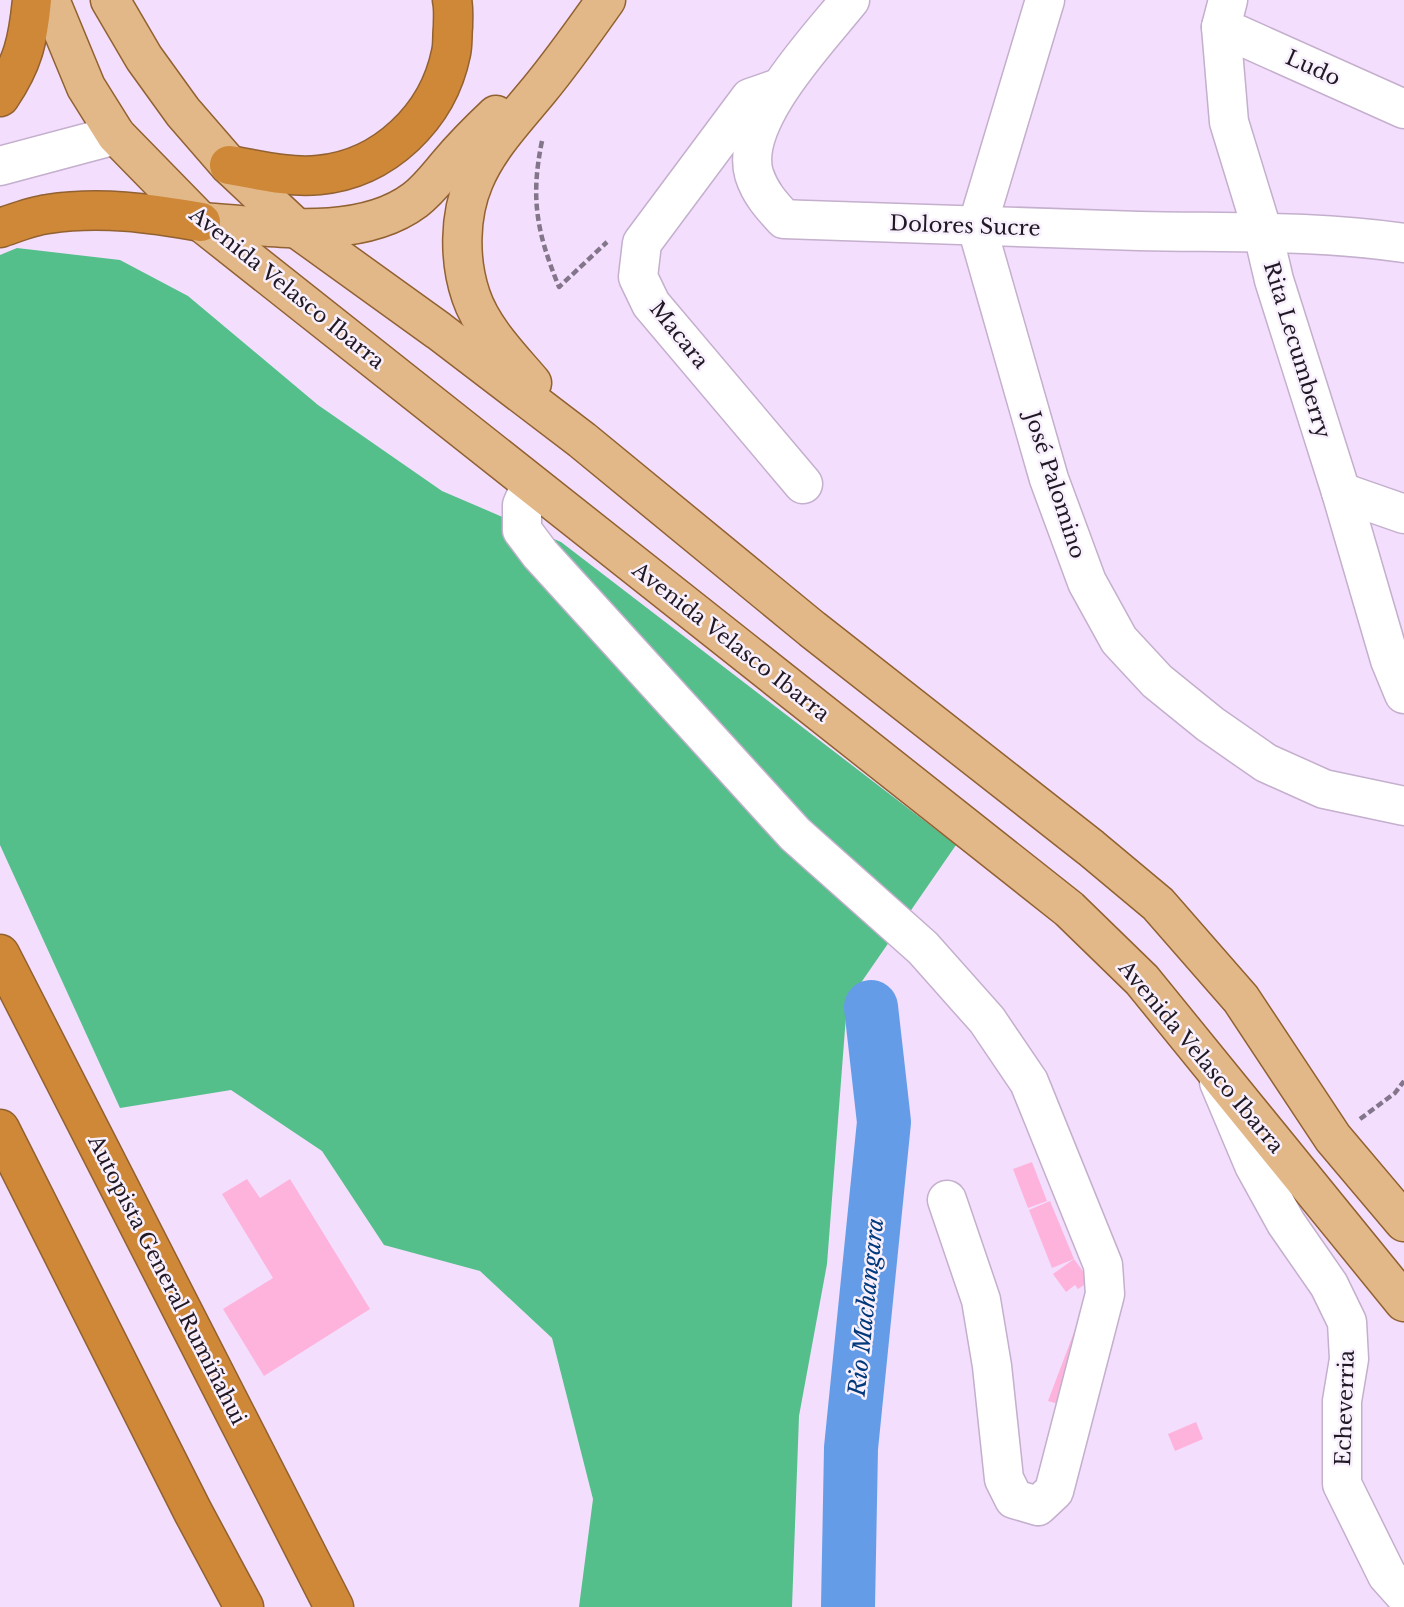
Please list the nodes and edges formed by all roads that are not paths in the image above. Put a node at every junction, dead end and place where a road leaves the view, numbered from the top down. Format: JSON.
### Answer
{"nodes":[{"id":1,"x":32,"y":0,"type":"edge"},
{"id":2,"x":50,"y":0,"type":"edge"},
{"id":3,"x":110,"y":0,"type":"edge"},
{"id":4,"x":452,"y":0,"type":"edge"},
{"id":5,"x":850,"y":0,"type":"edge"},
{"id":6,"x":1045,"y":0,"type":"edge"},
{"id":7,"x":604,"y":8,"type":"edge"},
{"id":8,"x":1224,"y":14,"type":"edge"},
{"id":9,"x":781,"y":88,"type":"junction"},
{"id":10,"x":0,"y":97,"type":"edge"},
{"id":11,"x":1404,"y":109,"type":"edge"},
{"id":12,"x":116,"y":135,"type":"junction"},
{"id":13,"x":229,"y":165,"type":"junction"},
{"id":14,"x":0,"y":166,"type":"edge"},
{"id":15,"x":45,"y":214,"type":"junction"},
{"id":16,"x":0,"y":218,"type":"edge"},
{"id":17,"x":201,"y":222,"type":"junction"},
{"id":18,"x":0,"y":228,"type":"edge"},
{"id":19,"x":296,"y":228,"type":"junction"},
{"id":20,"x":977,"y":228,"type":"junction"},
{"id":21,"x":1263,"y":233,"type":"junction"},
{"id":22,"x":1404,"y":243,"type":"edge"},
{"id":23,"x":582,"y":440,"type":"junction"},
{"id":24,"x":531,"y":484,"type":"junction"},
{"id":25,"x":803,"y":484,"type":"dead end"},
{"id":26,"x":1341,"y":492,"type":"junction"},
{"id":27,"x":1404,"y":514,"type":"edge"},
{"id":28,"x":1404,"y":694,"type":"edge"},
{"id":29,"x":1404,"y":806,"type":"edge"},
{"id":30,"x":0,"y":954,"type":"edge"},
{"id":31,"x":1214,"y":1070,"type":"junction"},
{"id":32,"x":0,"y":1129,"type":"edge"},
{"id":33,"x":947,"y":1200,"type":"dead end"},
{"id":34,"x":1404,"y":1222,"type":"edge"},
{"id":35,"x":1404,"y":1302,"type":"edge"},
{"id":36,"x":1404,"y":1594,"type":"edge"},
{"id":37,"x":244,"y":1607,"type":"edge"},
{"id":38,"x":334,"y":1607,"type":"edge"}],
"edges":[{"from":1,"to":10,"type":"highway"},
{"from":2,"to":12,"type":"main road","name":"Avenida Velasco Ibarra"},
{"from":3,"to":13,"type":"main road"},
{"from":4,"to":13,"type":"highway"},
{"from":5,"to":9,"type":"street","name":"Dolores Sucre"},
{"from":6,"to":20,"type":"street"},
{"from":7,"to":19,"type":"main road"},
{"from":7,"to":23,"type":"main road"},
{"from":8,"to":11,"type":"street","name":"Ludo"},
{"from":8,"to":21,"type":"street","name":"Rita Lecumberry"},
{"from":9,"to":20,"type":"street","name":"Dolores Sucre"},
{"from":9,"to":25,"type":"street","name":"Macara"},
{"from":12,"to":14,"type":"street"},
{"from":12,"to":17,"type":"main road","name":"Avenida Velasco Ibarra"},
{"from":13,"to":19,"type":"main road"},
{"from":15,"to":16,"type":"highway"},
{"from":15,"to":17,"type":"highway"},
{"from":15,"to":18,"type":"highway"},
{"from":17,"to":19,"type":"main road"},
{"from":17,"to":24,"type":"main road","name":"Avenida Velasco Ibarra"},
{"from":19,"to":23,"type":"main road"},
{"from":20,"to":21,"type":"street","name":"Dolores Sucre"},
{"from":20,"to":29,"type":"street","name":"José Palomino"},
{"from":21,"to":22,"type":"street","name":"Dolores Sucre"},
{"from":21,"to":26,"type":"street","name":"Rita Lecumberry"},
{"from":23,"to":34,"type":"main road"},
{"from":24,"to":31,"type":"main road","name":"Avenida Velasco Ibarra"},
{"from":24,"to":33,"type":"street"},
{"from":26,"to":27,"type":"street"},
{"from":26,"to":28,"type":"street","name":"Rita Lecumberry"},
{"from":30,"to":38,"type":"highway","name":"Autopista General Rumiñahui"},
{"from":31,"to":35,"type":"main road","name":"Avenida Velasco Ibarra"},
{"from":31,"to":36,"type":"street","name":"Echeverria"},
{"from":32,"to":37,"type":"highway"}]}
